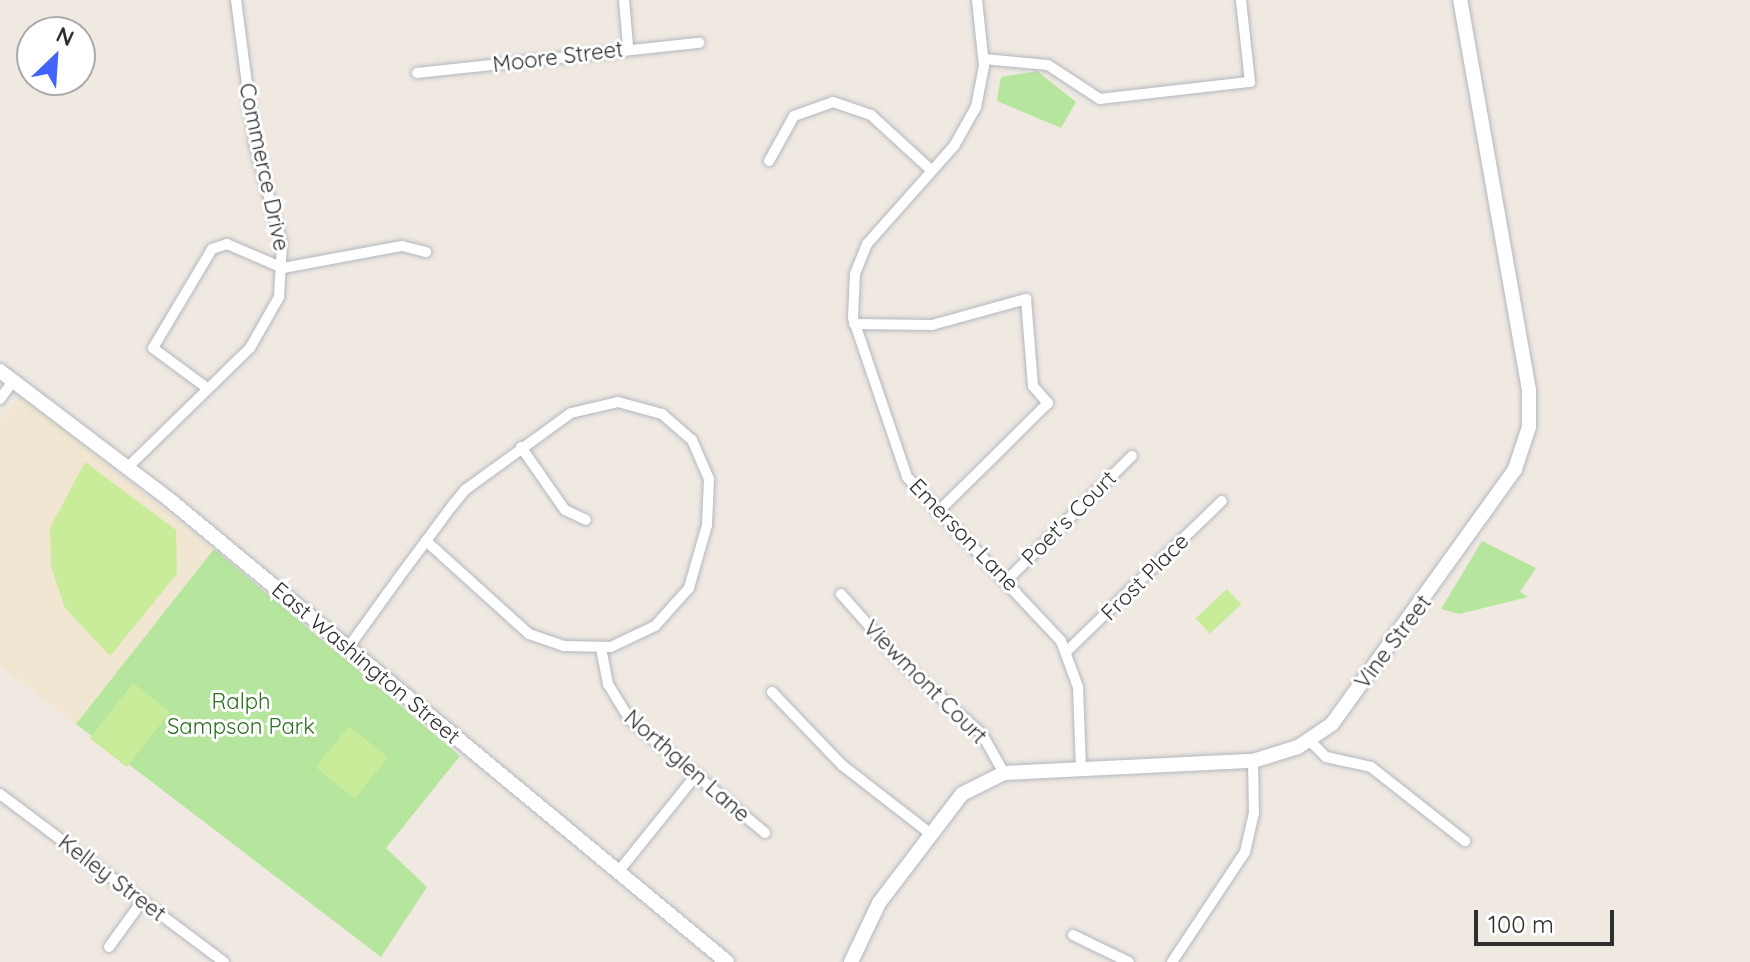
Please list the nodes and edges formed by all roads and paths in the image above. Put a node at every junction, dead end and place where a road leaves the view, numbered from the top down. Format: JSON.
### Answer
{"nodes":[{"id":1,"x":236,"y":0,"type":"edge"},
{"id":2,"x":624,"y":0,"type":"edge"},
{"id":3,"x":977,"y":0,"type":"edge"},
{"id":4,"x":1241,"y":0,"type":"edge"},
{"id":5,"x":1460,"y":0,"type":"edge"},
{"id":6,"x":699,"y":43,"type":"dead end"},
{"id":7,"x":628,"y":46,"type":"junction"},
{"id":8,"x":984,"y":59,"type":"junction"},
{"id":9,"x":417,"y":73,"type":"dead end"},
{"id":10,"x":769,"y":161,"type":"dead end"},
{"id":11,"x":931,"y":170,"type":"junction"},
{"id":12,"x":426,"y":252,"type":"dead end"},
{"id":13,"x":283,"y":268,"type":"junction"},
{"id":14,"x":854,"y":324,"type":"junction"},
{"id":15,"x":0,"y":371,"type":"edge"},
{"id":16,"x":13,"y":381,"type":"junction"},
{"id":17,"x":207,"y":388,"type":"junction"},
{"id":18,"x":0,"y":399,"type":"edge"},
{"id":19,"x":521,"y":447,"type":"junction"},
{"id":20,"x":1132,"y":456,"type":"dead end"},
{"id":21,"x":128,"y":467,"type":"junction"},
{"id":22,"x":1222,"y":501,"type":"dead end"},
{"id":23,"x":938,"y":512,"type":"junction"},
{"id":24,"x":586,"y":520,"type":"dead end"},
{"id":25,"x":426,"y":541,"type":"junction"},
{"id":26,"x":1007,"y":580,"type":"junction"},
{"id":27,"x":841,"y":594,"type":"dead end"},
{"id":28,"x":348,"y":648,"type":"junction"},
{"id":29,"x":601,"y":648,"type":"junction"},
{"id":30,"x":1066,"y":652,"type":"junction"},
{"id":31,"x":772,"y":692,"type":"dead end"},
{"id":32,"x":1309,"y":740,"type":"junction"},
{"id":33,"x":1253,"y":761,"type":"junction"},
{"id":34,"x":1081,"y":769,"type":"junction"},
{"id":35,"x":1004,"y":773,"type":"junction"},
{"id":36,"x":697,"y":774,"type":"junction"},
{"id":37,"x":1,"y":796,"type":"edge"},
{"id":38,"x":927,"y":831,"type":"junction"},
{"id":39,"x":765,"y":833,"type":"dead end"},
{"id":40,"x":1465,"y":841,"type":"dead end"},
{"id":41,"x":618,"y":872,"type":"junction"},
{"id":42,"x":143,"y":900,"type":"junction"},
{"id":43,"x":1073,"y":935,"type":"dead end"},
{"id":44,"x":109,"y":947,"type":"dead end"},
{"id":45,"x":224,"y":962,"type":"edge"},
{"id":46,"x":727,"y":962,"type":"edge"},
{"id":47,"x":851,"y":962,"type":"edge"},
{"id":48,"x":1129,"y":962,"type":"edge"},
{"id":49,"x":1172,"y":962,"type":"edge"}],
"edges":[{"from":1,"to":13,"type":"street","name":"Commerce Drive"},
{"from":2,"to":7,"type":"street"},
{"from":3,"to":8,"type":"street","name":"Emerson Lane"},
{"from":4,"to":8,"type":"street"},
{"from":5,"to":32,"type":"main road","name":"Vine Street"},
{"from":6,"to":7,"type":"street","name":"Moore Street"},
{"from":7,"to":9,"type":"street","name":"Moore Street"},
{"from":8,"to":11,"type":"street","name":"Emerson Lane"},
{"from":10,"to":11,"type":"street"},
{"from":11,"to":14,"type":"street","name":"Emerson Lane"},
{"from":12,"to":13,"type":"street"},
{"from":13,"to":17,"type":"street","name":"Commerce Drive"},
{"from":13,"to":17,"type":"street"},
{"from":14,"to":23,"type":"street","name":"Emerson Lane"},
{"from":14,"to":23,"type":"street"},
{"from":15,"to":16,"type":"main road","name":"East Washington Street"},
{"from":16,"to":18,"type":"street"},
{"from":16,"to":21,"type":"main road","name":"East Washington Street"},
{"from":17,"to":21,"type":"street","name":"Commerce Drive"},
{"from":19,"to":24,"type":"street"},
{"from":19,"to":25,"type":"street"},
{"from":19,"to":29,"type":"street"},
{"from":20,"to":26,"type":"street","name":"Poet's Court"},
{"from":21,"to":28,"type":"main road","name":"East Washington Street"},
{"from":22,"to":30,"type":"street","name":"Frost Place"},
{"from":23,"to":26,"type":"street","name":"Emerson Lane"},
{"from":25,"to":28,"type":"street"},
{"from":25,"to":29,"type":"street"},
{"from":26,"to":30,"type":"street","name":"Emerson Lane"},
{"from":27,"to":35,"type":"street","name":"Viewmont Court"},
{"from":28,"to":41,"type":"main road","name":"East Washington Street"},
{"from":29,"to":36,"type":"street","name":"Northglen Lane"},
{"from":30,"to":34,"type":"street","name":"Emerson Lane"},
{"from":31,"to":38,"type":"street"},
{"from":32,"to":33,"type":"main road","name":"Vine Street"},
{"from":32,"to":40,"type":"street"},
{"from":33,"to":34,"type":"main road","name":"Vine Street"},
{"from":33,"to":49,"type":"street"},
{"from":34,"to":35,"type":"main road","name":"Vine Street"},
{"from":35,"to":38,"type":"main road","name":"Vine Street"},
{"from":36,"to":39,"type":"street","name":"Northglen Lane"},
{"from":36,"to":41,"type":"street"},
{"from":37,"to":42,"type":"street","name":"Kelley Street"},
{"from":38,"to":47,"type":"main road","name":"Vine Street"},
{"from":41,"to":46,"type":"main road","name":"East Washington Street"},
{"from":42,"to":44,"type":"street"},
{"from":42,"to":45,"type":"street","name":"Kelley Street"},
{"from":43,"to":48,"type":"street"}]}
